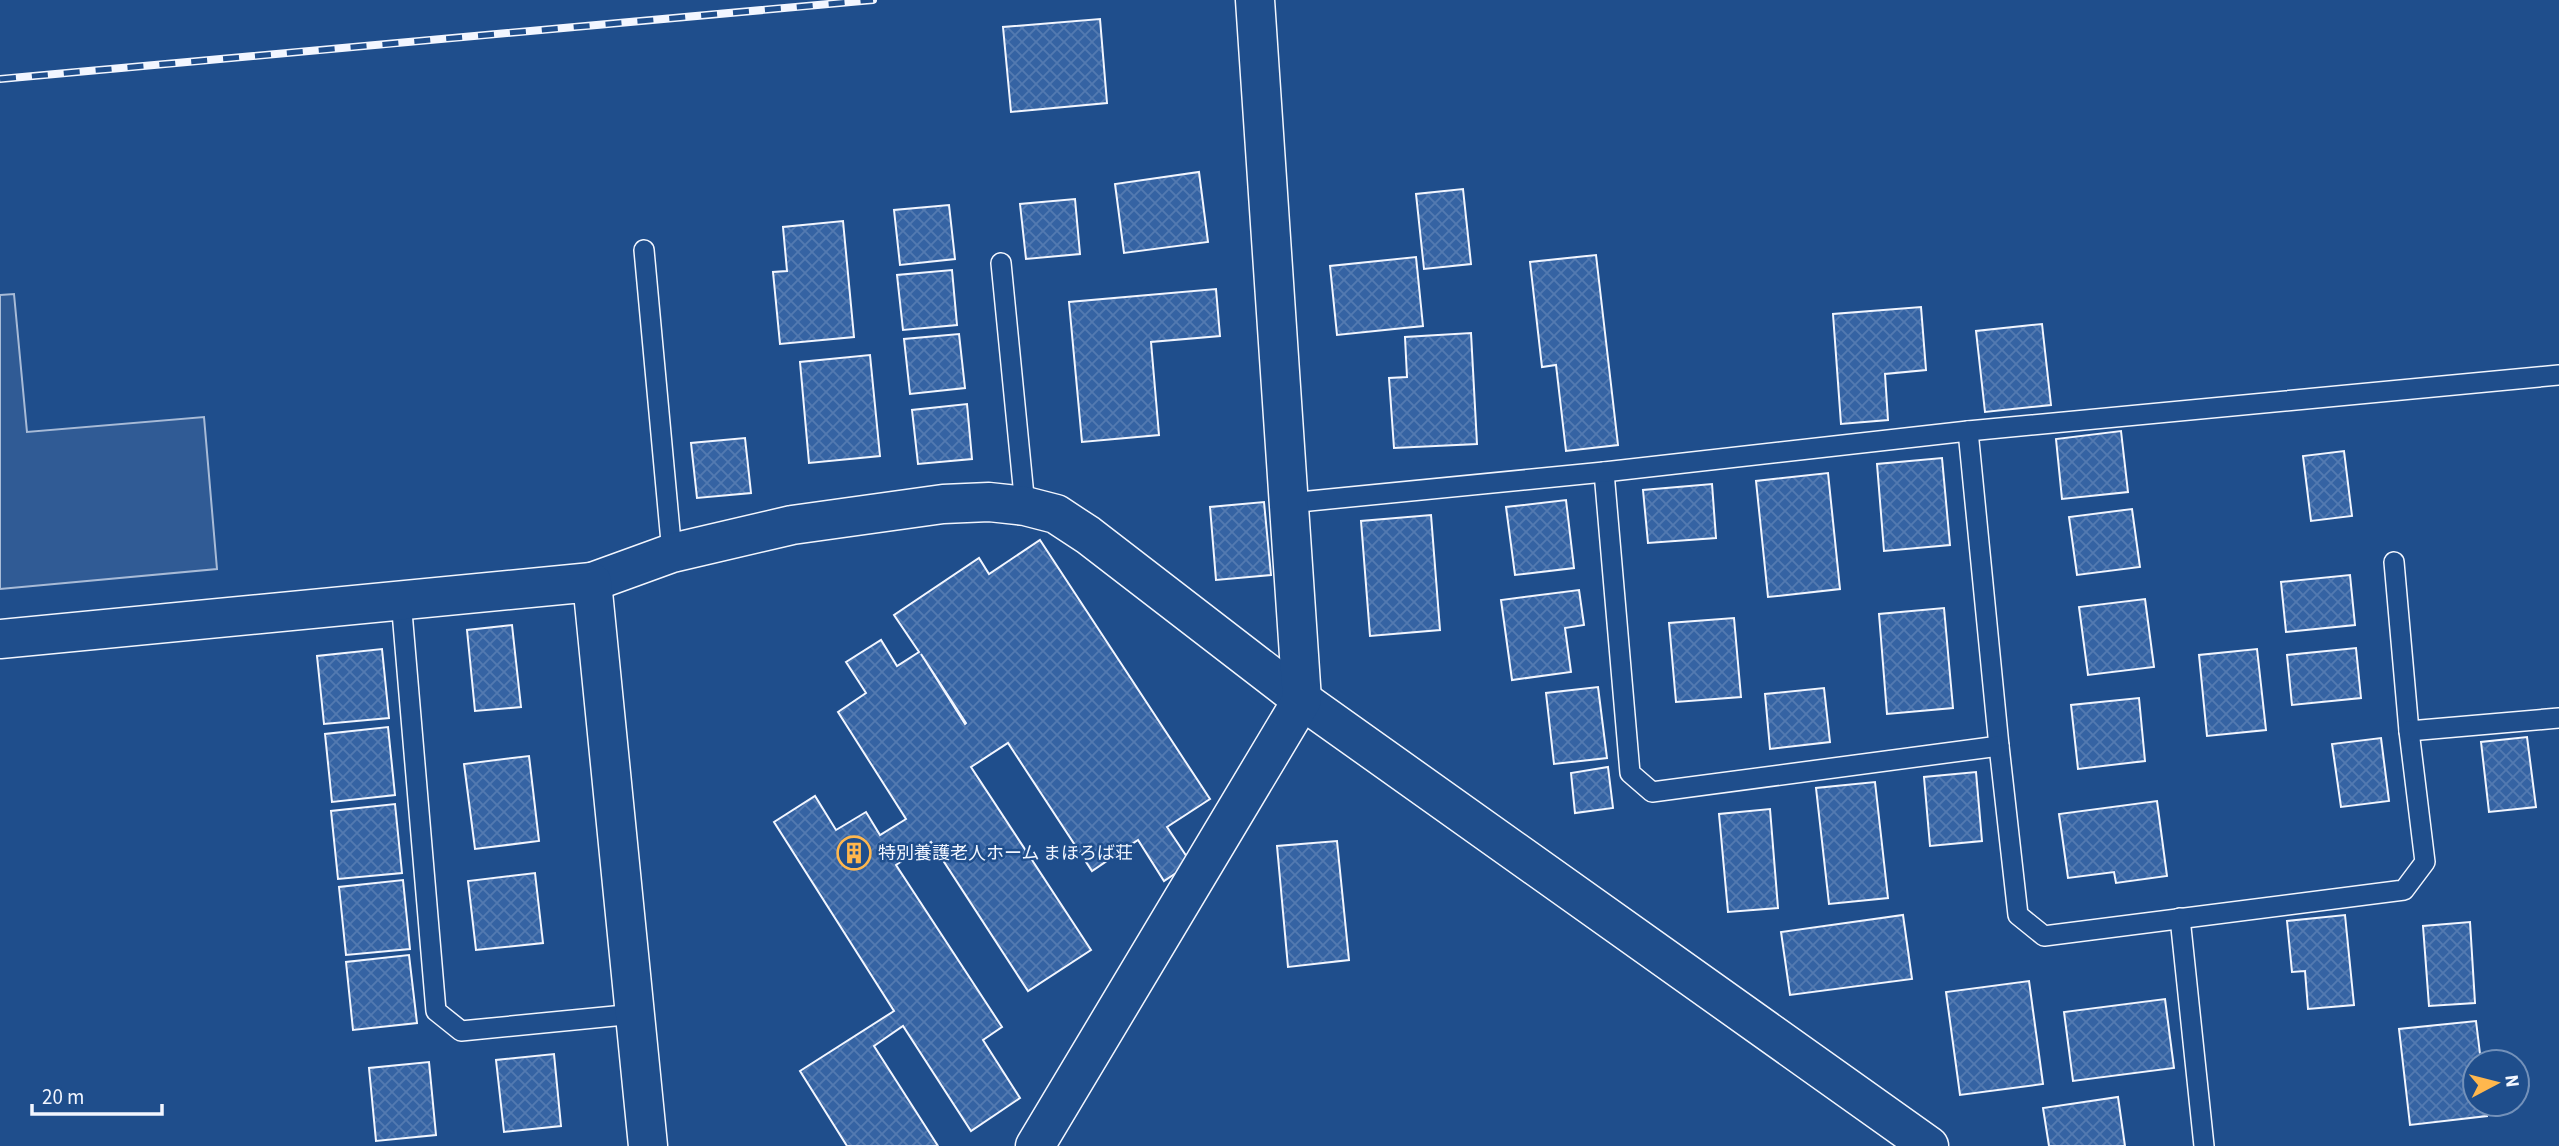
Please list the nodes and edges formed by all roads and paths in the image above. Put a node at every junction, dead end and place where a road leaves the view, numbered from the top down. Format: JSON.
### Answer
{"nodes":[{"id":1,"x":1255,"y":0,"type":"edge"},
{"id":2,"x":645,"y":250,"type":"dead end"},
{"id":3,"x":1001,"y":263,"type":"dead end"},
{"id":4,"x":2559,"y":375,"type":"edge"},
{"id":5,"x":1968,"y":431,"type":"junction"},
{"id":6,"x":1604,"y":472,"type":"junction"},
{"id":7,"x":1289,"y":503,"type":"junction"},
{"id":8,"x":1025,"y":506,"type":"junction"},
{"id":9,"x":672,"y":553,"type":"junction"},
{"id":10,"x":2394,"y":562,"type":"dead end"},
{"id":11,"x":592,"y":582,"type":"junction"},
{"id":12,"x":401,"y":600,"type":"junction"},
{"id":13,"x":0,"y":639,"type":"edge"},
{"id":14,"x":1302,"y":701,"type":"junction"},
{"id":15,"x":2559,"y":718,"type":"edge"},
{"id":16,"x":2409,"y":731,"type":"junction"},
{"id":17,"x":1999,"y":746,"type":"junction"},
{"id":18,"x":2180,"y":918,"type":"junction"},
{"id":19,"x":635,"y":1014,"type":"junction"},
{"id":20,"x":648,"y":1146,"type":"edge"},
{"id":21,"x":1035,"y":1146,"type":"edge"},
{"id":22,"x":1929,"y":1146,"type":"edge"},
{"id":23,"x":2204,"y":1146,"type":"edge"}],
"edges":[{"from":1,"to":7,"type":"street"},
{"from":2,"to":9,"type":"lane"},
{"from":3,"to":8,"type":"lane"},
{"from":4,"to":5,"type":"lane"},
{"from":5,"to":6,"type":"lane"},
{"from":5,"to":17,"type":"lane"},
{"from":6,"to":7,"type":"lane"},
{"from":6,"to":17,"type":"lane"},
{"from":7,"to":14,"type":"street"},
{"from":8,"to":9,"type":"street"},
{"from":8,"to":14,"type":"street"},
{"from":9,"to":11,"type":"street"},
{"from":10,"to":16,"type":"lane"},
{"from":11,"to":12,"type":"street"},
{"from":11,"to":19,"type":"street"},
{"from":12,"to":13,"type":"street"},
{"from":12,"to":19,"type":"lane"},
{"from":14,"to":21,"type":"street"},
{"from":14,"to":22,"type":"street"},
{"from":15,"to":16,"type":"lane"},
{"from":16,"to":18,"type":"lane"},
{"from":17,"to":18,"type":"lane"},
{"from":18,"to":23,"type":"lane"},
{"from":19,"to":20,"type":"street"}]}
